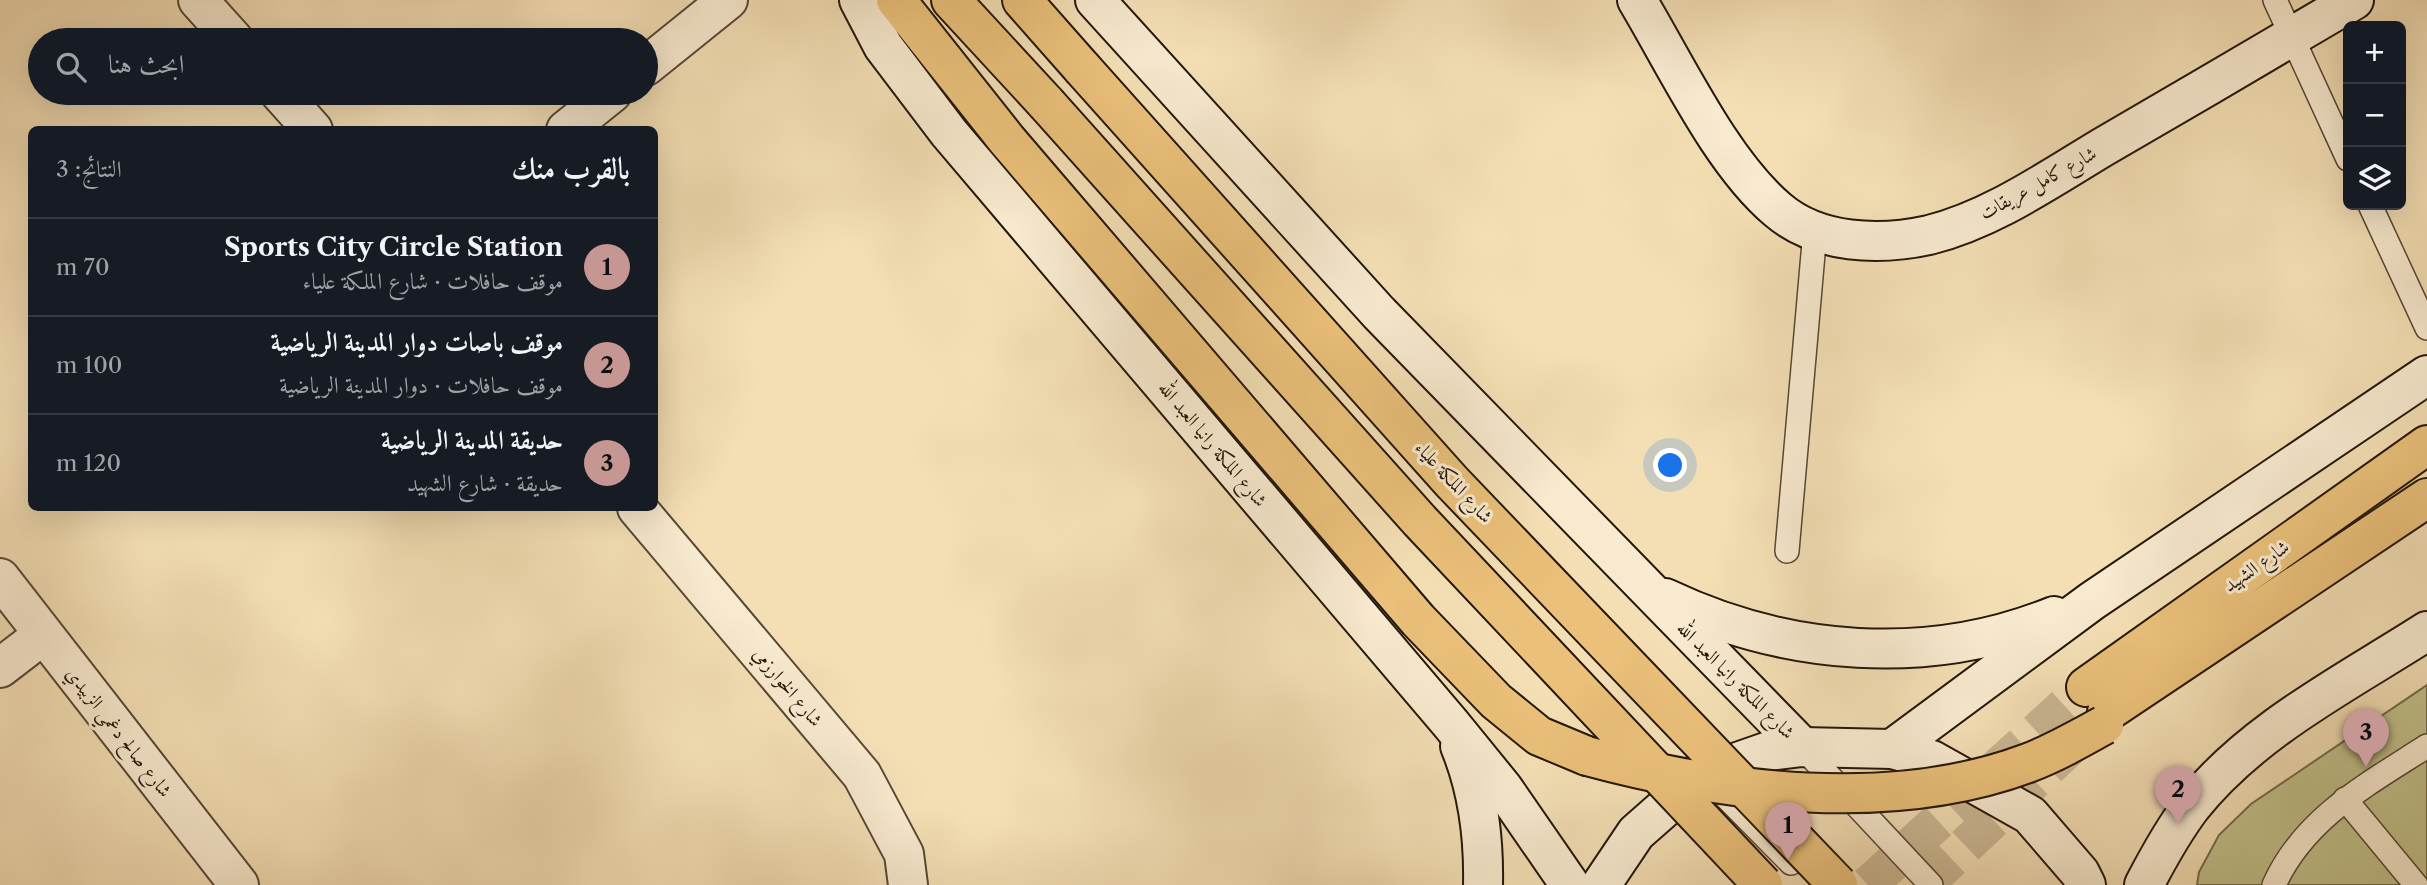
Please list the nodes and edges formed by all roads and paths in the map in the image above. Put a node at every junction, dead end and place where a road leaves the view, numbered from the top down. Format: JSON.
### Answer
{"nodes":[{"id":1,"x":198,"y":0,"type":"edge"},
{"id":2,"x":728,"y":0,"type":"edge"},
{"id":3,"x":859,"y":0,"type":"edge"},
{"id":4,"x":896,"y":0,"type":"edge"},
{"id":5,"x":951,"y":0,"type":"edge"},
{"id":6,"x":1022,"y":0,"type":"edge"},
{"id":7,"x":1095,"y":0,"type":"edge"},
{"id":8,"x":1637,"y":0,"type":"edge"},
{"id":9,"x":2275,"y":0,"type":"edge"},
{"id":10,"x":2354,"y":0,"type":"edge"},
{"id":11,"x":222,"y":28,"type":"edge"},
{"id":12,"x":2292,"y":37,"type":"junction"},
{"id":13,"x":658,"y":56,"type":"edge"},
{"id":14,"x":291,"y":105,"type":"edge"},
{"id":15,"x":597,"y":105,"type":"edge"},
{"id":16,"x":309,"y":126,"type":"edge"},
{"id":17,"x":571,"y":126,"type":"edge"},
{"id":18,"x":2343,"y":148,"type":"edge"},
{"id":19,"x":2372,"y":210,"type":"edge"},
{"id":20,"x":1815,"y":231,"type":"junction"},
{"id":21,"x":2427,"y":328,"type":"edge"},
{"id":22,"x":2427,"y":375,"type":"edge"},
{"id":23,"x":2427,"y":445,"type":"edge"},
{"id":24,"x":2427,"y":498,"type":"edge"},
{"id":25,"x":640,"y":511,"type":"edge"},
{"id":26,"x":2427,"y":519,"type":"edge"},
{"id":27,"x":1787,"y":551,"type":"dead end"},
{"id":28,"x":0,"y":578,"type":"edge"},
{"id":29,"x":1645,"y":589,"type":"junction"},
{"id":30,"x":2092,"y":601,"type":"junction"},
{"id":31,"x":2427,"y":631,"type":"edge"},
{"id":32,"x":43,"y":635,"type":"junction"},
{"id":33,"x":0,"y":668,"type":"edge"},
{"id":34,"x":1451,"y":724,"type":"junction"},
{"id":35,"x":2427,"y":746,"type":"edge"},
{"id":36,"x":1802,"y":747,"type":"junction"},
{"id":37,"x":1892,"y":749,"type":"junction"},
{"id":38,"x":1703,"y":774,"type":"junction"},
{"id":39,"x":2345,"y":799,"type":"junction"},
{"id":40,"x":2154,"y":874,"type":"edge"},
{"id":41,"x":239,"y":885,"type":"edge"},
{"id":42,"x":908,"y":885,"type":"edge"},
{"id":43,"x":1483,"y":885,"type":"edge"},
{"id":44,"x":1570,"y":885,"type":"edge"},
{"id":45,"x":1601,"y":885,"type":"edge"},
{"id":46,"x":1763,"y":885,"type":"edge"},
{"id":47,"x":1814,"y":885,"type":"edge"},
{"id":48,"x":1839,"y":885,"type":"edge"},
{"id":49,"x":1931,"y":885,"type":"edge"},
{"id":50,"x":2086,"y":885,"type":"edge"},
{"id":51,"x":2274,"y":885,"type":"edge"},
{"id":52,"x":2416,"y":885,"type":"edge"}],
"edges":[{"from":1,"to":11,"type":"main road"},
{"from":2,"to":13,"type":"main road"},
{"from":3,"to":34,"type":"main road","name":"شارع الملكة رانيا العبد الله"},
{"from":4,"to":26,"type":"main road","bridge":true},
{"from":5,"to":46,"type":"main road","bridge":true},
{"from":6,"to":48,"type":"main road","name":"شارع الملكة علياء","bridge":true},
{"from":7,"to":29,"type":"main road","name":"شارع الملكة رانيا العبد الله"},
{"from":8,"to":20,"type":"main road","name":"شارع كامل عريقات"},
{"from":9,"to":12,"type":"lane"},
{"from":10,"to":12,"type":"main road","name":"شارع كامل عريقات"},
{"from":12,"to":18,"type":"lane"},
{"from":12,"to":20,"type":"main road","name":"شارع كامل عريقات"},
{"from":14,"to":16,"type":"main road"},
{"from":15,"to":17,"type":"main road"},
{"from":19,"to":21,"type":"lane"},
{"from":20,"to":27,"type":"lane"},
{"from":22,"to":30,"type":"main road"},
{"from":23,"to":24,"type":"main road","name":"شارع الشهيد"},
{"from":25,"to":42,"type":"main road","name":"شارع الخوارزمي"},
{"from":28,"to":32,"type":"main road","name":"شارع صالح دغمي الزبيدي"},
{"from":29,"to":30,"type":"main road"},
{"from":29,"to":36,"type":"main road","name":"شارع الملكة رانيا العبد الله"},
{"from":30,"to":37,"type":"main road"},
{"from":31,"to":40,"type":"main road"},
{"from":32,"to":33,"type":"main road"},
{"from":32,"to":41,"type":"main road","name":"شارع صالح دغمي الزبيدي"},
{"from":34,"to":43,"type":"main road"},
{"from":34,"to":44,"type":"main road","name":"شارع الملكة رانيا العبد الله"},
{"from":35,"to":39,"type":"lane"},
{"from":36,"to":37,"type":"main road"},
{"from":36,"to":38,"type":"main road"},
{"from":36,"to":49,"type":"lane"},
{"from":37,"to":50,"type":"main road"},
{"from":38,"to":45,"type":"main road"},
{"from":38,"to":47,"type":"lane"},
{"from":39,"to":51,"type":"lane"},
{"from":39,"to":52,"type":"lane"}]}
